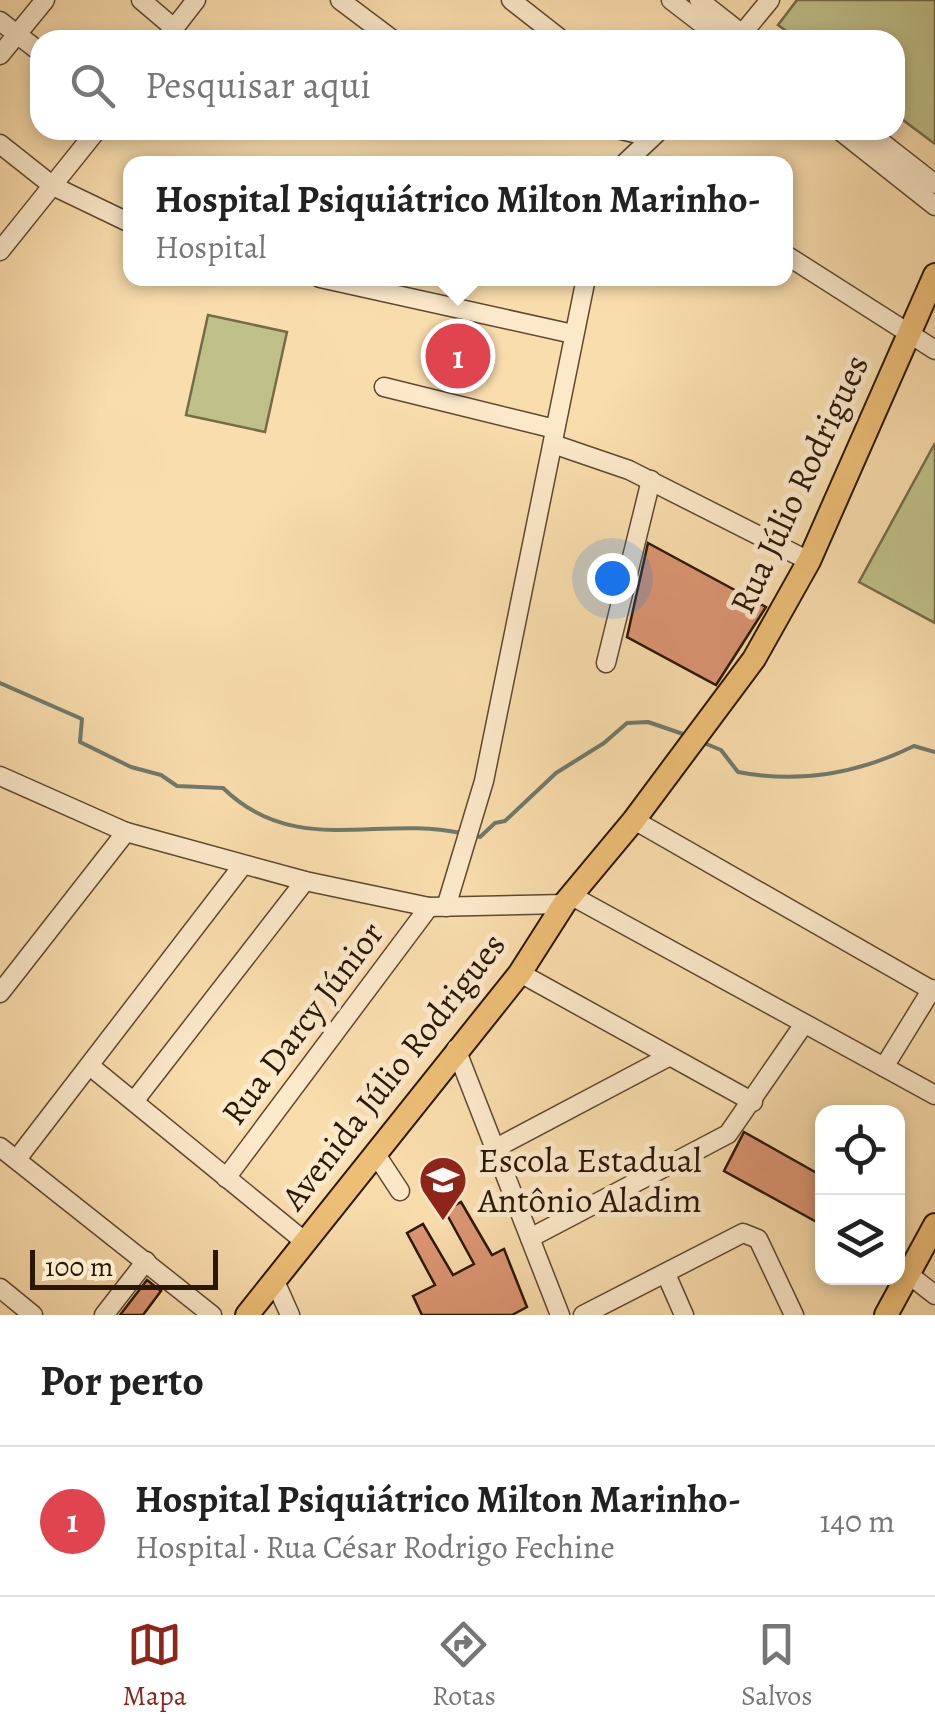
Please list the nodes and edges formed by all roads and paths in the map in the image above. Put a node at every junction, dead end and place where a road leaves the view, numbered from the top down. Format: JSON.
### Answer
{"nodes":[{"id":1,"x":45,"y":0,"type":"edge"},
{"id":2,"x":141,"y":0,"type":"edge"},
{"id":3,"x":196,"y":0,"type":"edge"},
{"id":4,"x":340,"y":0,"type":"edge"},
{"id":5,"x":511,"y":0,"type":"edge"},
{"id":6,"x":672,"y":0,"type":"edge"},
{"id":7,"x":699,"y":0,"type":"edge"},
{"id":8,"x":770,"y":0,"type":"edge"},
{"id":9,"x":0,"y":21,"type":"edge"},
{"id":10,"x":166,"y":30,"type":"edge"},
{"id":11,"x":172,"y":30,"type":"edge"},
{"id":12,"x":380,"y":30,"type":"edge"},
{"id":13,"x":549,"y":30,"type":"edge"},
{"id":14,"x":710,"y":30,"type":"edge"},
{"id":15,"x":734,"y":30,"type":"edge"},
{"id":16,"x":749,"y":30,"type":"edge"},
{"id":17,"x":16,"y":35,"type":"junction"},
{"id":18,"x":30,"y":45,"type":"edge"},
{"id":19,"x":0,"y":55,"type":"edge"},
{"id":20,"x":89,"y":140,"type":"edge"},
{"id":21,"x":852,"y":140,"type":"edge"},
{"id":22,"x":879,"y":140,"type":"edge"},
{"id":23,"x":0,"y":144,"type":"edge"},
{"id":24,"x":935,"y":184,"type":"edge"},
{"id":25,"x":53,"y":186,"type":"junction"},
{"id":26,"x":935,"y":206,"type":"edge"},
{"id":27,"x":123,"y":220,"type":"edge"},
{"id":28,"x":0,"y":251,"type":"edge"},
{"id":29,"x":793,"y":260,"type":"edge"},
{"id":30,"x":935,"y":275,"type":"edge"},
{"id":31,"x":356,"y":286,"type":"edge"},
{"id":32,"x":584,"y":286,"type":"edge"},
{"id":33,"x":573,"y":334,"type":"junction"},
{"id":34,"x":906,"y":335,"type":"junction"},
{"id":35,"x":935,"y":350,"type":"edge"},
{"id":36,"x":384,"y":387,"type":"dead end"},
{"id":37,"x":554,"y":436,"type":"junction"},
{"id":38,"x":651,"y":480,"type":"junction"},
{"id":39,"x":809,"y":561,"type":"junction"},
{"id":40,"x":606,"y":663,"type":"dead end"},
{"id":41,"x":0,"y":776,"type":"edge"},
{"id":42,"x":634,"y":820,"type":"junction"},
{"id":43,"x":126,"y":832,"type":"junction"},
{"id":44,"x":243,"y":865,"type":"junction"},
{"id":45,"x":305,"y":880,"type":"junction"},
{"id":46,"x":568,"y":900,"type":"junction"},
{"id":47,"x":437,"y":907,"type":"junction"},
{"id":48,"x":520,"y":973,"type":"junction"},
{"id":49,"x":933,"y":991,"type":"edge"},
{"id":50,"x":0,"y":993,"type":"edge"},
{"id":51,"x":804,"y":1024,"type":"junction"},
{"id":52,"x":456,"y":1049,"type":"junction"},
{"id":53,"x":668,"y":1057,"type":"junction"},
{"id":54,"x":90,"y":1066,"type":"junction"},
{"id":55,"x":884,"y":1067,"type":"junction"},
{"id":56,"x":935,"y":1095,"type":"edge"},
{"id":57,"x":135,"y":1100,"type":"junction"},
{"id":58,"x":753,"y":1102,"type":"junction"},
{"id":59,"x":0,"y":1147,"type":"edge"},
{"id":60,"x":496,"y":1148,"type":"junction"},
{"id":61,"x":375,"y":1153,"type":"junction"},
{"id":62,"x":18,"y":1159,"type":"junction"},
{"id":63,"x":226,"y":1178,"type":"junction"},
{"id":64,"x":400,"y":1191,"type":"dead end"},
{"id":65,"x":935,"y":1225,"type":"edge"},
{"id":66,"x":316,"y":1234,"type":"junction"},
{"id":67,"x":530,"y":1238,"type":"junction"},
{"id":68,"x":146,"y":1261,"type":"junction"},
{"id":69,"x":666,"y":1274,"type":"junction"},
{"id":70,"x":908,"y":1274,"type":"junction"},
{"id":71,"x":274,"y":1280,"type":"junction"},
{"id":72,"x":0,"y":1288,"type":"edge"},
{"id":73,"x":935,"y":1295,"type":"edge"},
{"id":74,"x":34,"y":1315,"type":"edge"},
{"id":75,"x":104,"y":1315,"type":"edge"},
{"id":76,"x":212,"y":1315,"type":"edge"},
{"id":77,"x":247,"y":1315,"type":"edge"},
{"id":78,"x":290,"y":1315,"type":"edge"},
{"id":79,"x":560,"y":1315,"type":"edge"},
{"id":80,"x":582,"y":1315,"type":"edge"},
{"id":81,"x":684,"y":1315,"type":"edge"},
{"id":82,"x":794,"y":1315,"type":"edge"},
{"id":83,"x":886,"y":1315,"type":"edge"}],
"edges":[{"from":1,"to":17,"type":"street"},
{"from":2,"to":10,"type":"street"},
{"from":3,"to":11,"type":"street"},
{"from":4,"to":12,"type":"street"},
{"from":5,"to":13,"type":"street"},
{"from":6,"to":14,"type":"street"},
{"from":7,"to":15,"type":"street"},
{"from":8,"to":16,"type":"street"},
{"from":9,"to":17,"type":"street"},
{"from":17,"to":18,"type":"street"},
{"from":17,"to":19,"type":"street"},
{"from":20,"to":25,"type":"street"},
{"from":21,"to":26,"type":"street"},
{"from":22,"to":24,"type":"street"},
{"from":23,"to":25,"type":"street"},
{"from":25,"to":27,"type":"street"},
{"from":25,"to":28,"type":"street"},
{"from":29,"to":34,"type":"street"},
{"from":30,"to":34,"type":"main road","name":"Rua Júlio Rodrigues"},
{"from":31,"to":33,"type":"street"},
{"from":32,"to":33,"type":"street","name":"Rua Darcy Júnior"},
{"from":33,"to":37,"type":"street","name":"Rua Darcy Júnior"},
{"from":34,"to":35,"type":"street"},
{"from":34,"to":39,"type":"main road","name":"Rua Júlio Rodrigues"},
{"from":36,"to":37,"type":"street"},
{"from":37,"to":38,"type":"street"},
{"from":37,"to":47,"type":"street","name":"Rua Darcy Júnior"},
{"from":38,"to":39,"type":"street"},
{"from":38,"to":40,"type":"street"},
{"from":39,"to":42,"type":"main road","name":"Rua Júlio Rodrigues"},
{"from":41,"to":43,"type":"street"},
{"from":42,"to":46,"type":"main road","name":"Rua Júlio Rodrigues"},
{"from":42,"to":49,"type":"street"},
{"from":43,"to":44,"type":"street"},
{"from":43,"to":50,"type":"street"},
{"from":44,"to":45,"type":"street"},
{"from":44,"to":54,"type":"street"},
{"from":45,"to":47,"type":"street"},
{"from":45,"to":57,"type":"street"},
{"from":46,"to":47,"type":"street"},
{"from":46,"to":48,"type":"main road","name":"Avenida Júlio Rodrigues"},
{"from":46,"to":51,"type":"street"},
{"from":47,"to":63,"type":"street","name":"Rua Darcy Júnior"},
{"from":48,"to":52,"type":"main road","name":"Avenida Júlio Rodrigues"},
{"from":48,"to":53,"type":"street"},
{"from":49,"to":55,"type":"street"},
{"from":51,"to":55,"type":"street"},
{"from":51,"to":58,"type":"street"},
{"from":52,"to":60,"type":"street"},
{"from":52,"to":61,"type":"main road","name":"Avenida Júlio Rodrigues"},
{"from":53,"to":58,"type":"street"},
{"from":53,"to":60,"type":"street"},
{"from":54,"to":57,"type":"street"},
{"from":54,"to":62,"type":"street"},
{"from":55,"to":56,"type":"street"},
{"from":57,"to":63,"type":"street"},
{"from":58,"to":67,"type":"street"},
{"from":59,"to":62,"type":"street"},
{"from":60,"to":67,"type":"street"},
{"from":61,"to":64,"type":"street"},
{"from":61,"to":66,"type":"main road","name":"Avenida Júlio Rodrigues"},
{"from":62,"to":68,"type":"street"},
{"from":63,"to":66,"type":"street"},
{"from":65,"to":70,"type":"main road"},
{"from":66,"to":71,"type":"main road","name":"Avenida Júlio Rodrigues"},
{"from":67,"to":79,"type":"street"},
{"from":68,"to":75,"type":"street"},
{"from":68,"to":76,"type":"street"},
{"from":69,"to":80,"type":"street"},
{"from":69,"to":81,"type":"street"},
{"from":69,"to":82,"type":"street"},
{"from":70,"to":73,"type":"street"},
{"from":70,"to":83,"type":"main road"},
{"from":71,"to":77,"type":"main road"},
{"from":71,"to":78,"type":"street"},
{"from":72,"to":74,"type":"street"}]}
